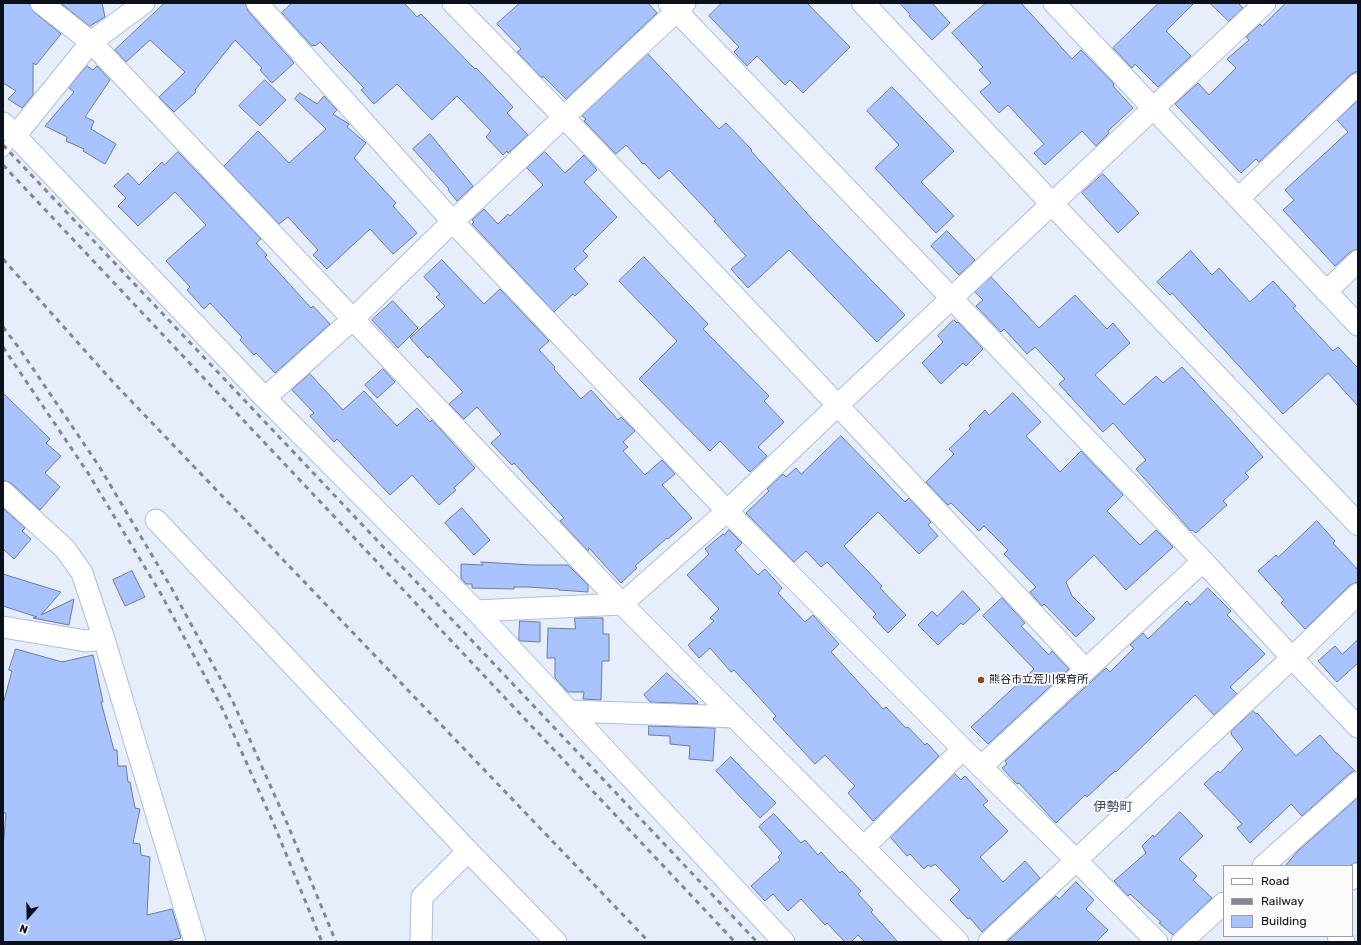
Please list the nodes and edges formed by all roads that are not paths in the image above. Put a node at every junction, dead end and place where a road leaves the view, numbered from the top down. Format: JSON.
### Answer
{"nodes":[{"id":1,"x":41,"y":3,"type":"edge"},
{"id":2,"x":144,"y":3,"type":"edge"},
{"id":3,"x":257,"y":3,"type":"edge"},
{"id":4,"x":453,"y":3,"type":"edge"},
{"id":5,"x":863,"y":3,"type":"edge"},
{"id":6,"x":1054,"y":3,"type":"edge"},
{"id":7,"x":1265,"y":3,"type":"edge"},
{"id":8,"x":677,"y":5,"type":"edge"},
{"id":9,"x":91,"y":42,"type":"junction"},
{"id":10,"x":1358,"y":84,"type":"edge"},
{"id":11,"x":1153,"y":108,"type":"junction"},
{"id":12,"x":564,"y":117,"type":"junction"},
{"id":13,"x":9,"y":130,"type":"edge"},
{"id":14,"x":3,"y":152,"type":"edge"},
{"id":15,"x":1239,"y":198,"type":"junction"},
{"id":16,"x":1052,"y":204,"type":"junction"},
{"id":17,"x":453,"y":222,"type":"junction"},
{"id":18,"x":1358,"y":261,"type":"edge"},
{"id":19,"x":1326,"y":292,"type":"junction"},
{"id":20,"x":952,"y":298,"type":"junction"},
{"id":21,"x":353,"y":319,"type":"junction"},
{"id":22,"x":1358,"y":325,"type":"edge"},
{"id":23,"x":265,"y":398,"type":"junction"},
{"id":24,"x":838,"y":404,"type":"junction"},
{"id":25,"x":3,"y":492,"type":"edge"},
{"id":26,"x":727,"y":512,"type":"junction"},
{"id":27,"x":156,"y":520,"type":"dead end"},
{"id":28,"x":1358,"y":524,"type":"edge"},
{"id":29,"x":1203,"y":561,"type":"junction"},
{"id":30,"x":1358,"y":594,"type":"edge"},
{"id":31,"x":622,"y":604,"type":"junction"},
{"id":32,"x":476,"y":611,"type":"junction"},
{"id":33,"x":3,"y":627,"type":"edge"},
{"id":34,"x":104,"y":639,"type":"junction"},
{"id":35,"x":1292,"y":658,"type":"junction"},
{"id":36,"x":1086,"y":670,"type":"junction"},
{"id":37,"x":570,"y":711,"type":"junction"},
{"id":38,"x":735,"y":716,"type":"junction"},
{"id":39,"x":1358,"y":727,"type":"edge"},
{"id":40,"x":963,"y":749,"type":"junction"},
{"id":41,"x":981,"y":767,"type":"junction"},
{"id":42,"x":1358,"y":782,"type":"edge"},
{"id":43,"x":864,"y":847,"type":"junction"},
{"id":44,"x":468,"y":851,"type":"junction"},
{"id":45,"x":1076,"y":860,"type":"junction"},
{"id":46,"x":1267,"y":865,"type":"edge"},
{"id":47,"x":1223,"y":904,"type":"edge"},
{"id":48,"x":194,"y":942,"type":"edge"},
{"id":49,"x":421,"y":942,"type":"edge"},
{"id":50,"x":556,"y":942,"type":"edge"},
{"id":51,"x":784,"y":942,"type":"edge"},
{"id":52,"x":958,"y":942,"type":"edge"},
{"id":53,"x":988,"y":942,"type":"edge"},
{"id":54,"x":1157,"y":942,"type":"edge"},
{"id":55,"x":1182,"y":942,"type":"edge"}],
"edges":[{"from":1,"to":9,"type":"street"},
{"from":2,"to":9,"type":"street"},
{"from":3,"to":17,"type":"street"},
{"from":4,"to":12,"type":"street"},
{"from":5,"to":16,"type":"street"},
{"from":6,"to":11,"type":"street"},
{"from":7,"to":11,"type":"street"},
{"from":8,"to":12,"type":"street"},
{"from":8,"to":20,"type":"street"},
{"from":9,"to":13,"type":"street"},
{"from":9,"to":21,"type":"street"},
{"from":10,"to":15,"type":"street"},
{"from":11,"to":15,"type":"street"},
{"from":11,"to":16,"type":"street"},
{"from":12,"to":17,"type":"street"},
{"from":12,"to":24,"type":"street"},
{"from":13,"to":14,"type":"lane"},
{"from":13,"to":23,"type":"street"},
{"from":15,"to":19,"type":"street"},
{"from":16,"to":20,"type":"street"},
{"from":16,"to":28,"type":"street"},
{"from":17,"to":21,"type":"street"},
{"from":17,"to":26,"type":"street"},
{"from":18,"to":19,"type":"street"},
{"from":19,"to":22,"type":"street"},
{"from":20,"to":24,"type":"street"},
{"from":20,"to":29,"type":"street"},
{"from":21,"to":23,"type":"street"},
{"from":21,"to":31,"type":"street"},
{"from":23,"to":32,"type":"street"},
{"from":24,"to":26,"type":"street"},
{"from":24,"to":36,"type":"street"},
{"from":25,"to":34,"type":"street"},
{"from":26,"to":31,"type":"street"},
{"from":26,"to":40,"type":"street"},
{"from":27,"to":44,"type":"street"},
{"from":29,"to":35,"type":"street"},
{"from":29,"to":36,"type":"street"},
{"from":30,"to":35,"type":"street"},
{"from":31,"to":32,"type":"street"},
{"from":31,"to":38,"type":"street"},
{"from":32,"to":37,"type":"street"},
{"from":33,"to":34,"type":"street"},
{"from":34,"to":48,"type":"street"},
{"from":35,"to":39,"type":"street"},
{"from":35,"to":45,"type":"street"},
{"from":36,"to":41,"type":"street"},
{"from":37,"to":38,"type":"street"},
{"from":37,"to":51,"type":"street"},
{"from":38,"to":43,"type":"street"},
{"from":40,"to":41,"type":"street"},
{"from":40,"to":43,"type":"street"},
{"from":41,"to":45,"type":"street"},
{"from":42,"to":46,"type":"street"},
{"from":43,"to":52,"type":"street"},
{"from":44,"to":49,"type":"street"},
{"from":44,"to":50,"type":"street"},
{"from":45,"to":53,"type":"street"},
{"from":45,"to":54,"type":"street"},
{"from":47,"to":55,"type":"street"}]}
